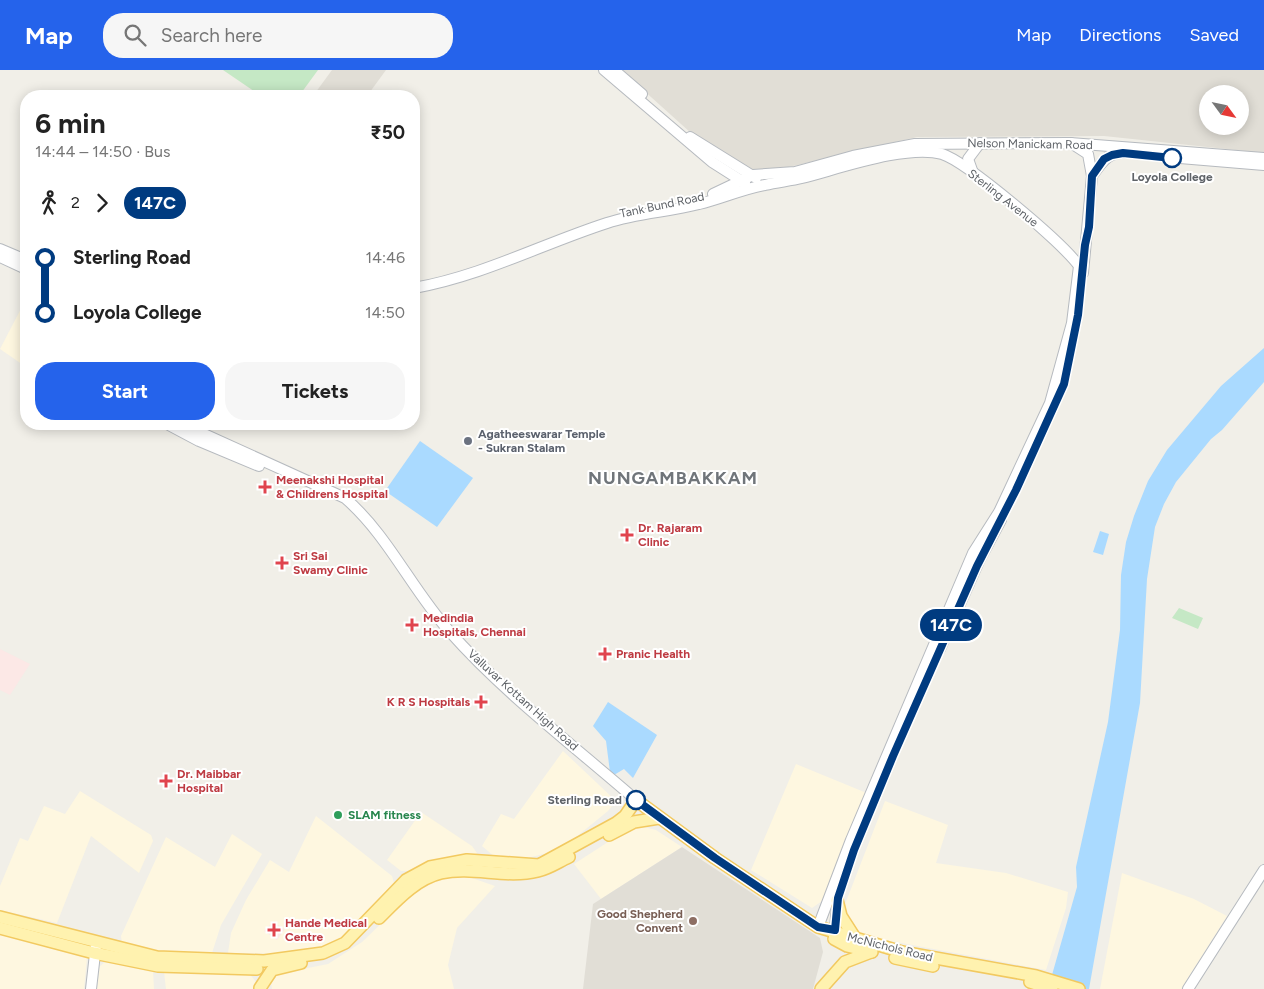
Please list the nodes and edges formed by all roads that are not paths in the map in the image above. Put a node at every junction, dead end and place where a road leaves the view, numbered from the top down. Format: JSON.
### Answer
{"nodes":[{"id":1,"x":604,"y":70,"type":"edge"},
{"id":2,"x":614,"y":70,"type":"edge"},
{"id":3,"x":980,"y":143,"type":"junction"},
{"id":4,"x":1070,"y":143,"type":"junction"},
{"id":5,"x":915,"y":148,"type":"junction"},
{"id":6,"x":1264,"y":158,"type":"edge"},
{"id":7,"x":1264,"y":165,"type":"edge"},
{"id":8,"x":973,"y":173,"type":"junction"},
{"id":9,"x":753,"y":175,"type":"junction"},
{"id":10,"x":1092,"y":176,"type":"junction"},
{"id":11,"x":741,"y":180,"type":"junction"},
{"id":12,"x":764,"y":185,"type":"junction"},
{"id":13,"x":752,"y":188,"type":"junction"},
{"id":14,"x":1060,"y":245,"type":"junction"},
{"id":15,"x":1085,"y":245,"type":"junction"},
{"id":16,"x":0,"y":249,"type":"edge"},
{"id":17,"x":0,"y":257,"type":"edge"},
{"id":18,"x":20,"y":257,"type":"edge"},
{"id":19,"x":20,"y":266,"type":"edge"},
{"id":20,"x":420,"y":284,"type":"edge"},
{"id":21,"x":420,"y":285,"type":"edge"},
{"id":22,"x":180,"y":430,"type":"edge"},
{"id":23,"x":195,"y":430,"type":"edge"},
{"id":24,"x":346,"y":498,"type":"junction"},
{"id":25,"x":636,"y":800,"type":"junction"},
{"id":26,"x":659,"y":818,"type":"junction"},
{"id":27,"x":1264,"y":870,"type":"edge"},
{"id":28,"x":1264,"y":878,"type":"edge"},
{"id":29,"x":837,"y":900,"type":"junction"},
{"id":30,"x":0,"y":917,"type":"edge"},
{"id":31,"x":818,"y":927,"type":"junction"},
{"id":32,"x":0,"y":928,"type":"edge"},
{"id":33,"x":834,"y":934,"type":"junction"},
{"id":34,"x":98,"y":940,"type":"junction"},
{"id":35,"x":855,"y":949,"type":"junction"},
{"id":36,"x":94,"y":953,"type":"junction"},
{"id":37,"x":184,"y":958,"type":"junction"},
{"id":38,"x":201,"y":965,"type":"junction"},
{"id":39,"x":257,"y":965,"type":"junction"},
{"id":40,"x":1035,"y":979,"type":"junction"},
{"id":41,"x":821,"y":988,"type":"edge"},
{"id":42,"x":91,"y":989,"type":"edge"},
{"id":43,"x":260,"y":989,"type":"edge"},
{"id":44,"x":1052,"y":989,"type":"edge"},
{"id":45,"x":1080,"y":989,"type":"edge"},
{"id":46,"x":1188,"y":989,"type":"edge"},
{"id":47,"x":1193,"y":989,"type":"edge"}],
"edges":[{"from":1,"to":11,"type":"main road"},
{"from":2,"to":9,"type":"main road"},
{"from":3,"to":4,"type":"main road","name":"Nelson Manickam Road"},
{"from":3,"to":5,"type":"main road","name":"Nelson Manickam Road"},
{"from":3,"to":8,"type":"main road"},
{"from":4,"to":6,"type":"main road","name":"Nelson Manickam Road"},
{"from":4,"to":10,"type":"main road"},
{"from":5,"to":8,"type":"main road","name":"Sterling Avenue"},
{"from":5,"to":9,"type":"main road","name":"Tank Bund Road"},
{"from":5,"to":12,"type":"main road","name":"Tank Bund Road"},
{"from":7,"to":10,"type":"main road","name":"Nelson Manickam Road"},
{"from":8,"to":14,"type":"main road","name":"Sterling Avenue"},
{"from":9,"to":11,"type":"main road","name":"Tank Bund Road"},
{"from":9,"to":12,"type":"main road"},
{"from":10,"to":15,"type":"main road"},
{"from":11,"to":13,"type":"main road"},
{"from":11,"to":20,"type":"main road","name":"Tank Bund Road"},
{"from":12,"to":13,"type":"main road","name":"Tank Bund Road"},
{"from":13,"to":21,"type":"main road","name":"Tank Bund Road"},
{"from":14,"to":15,"type":"main road"},
{"from":14,"to":31,"type":"main road","name":"Sterling Avenue"},
{"from":15,"to":29,"type":"main road"},
{"from":16,"to":18,"type":"main road"},
{"from":17,"to":19,"type":"main road"},
{"from":22,"to":24,"type":"main road","name":"Valluvar Kottam High Road"},
{"from":23,"to":24,"type":"main road","name":"Valluvar Kottam High Road"},
{"from":24,"to":25,"type":"main road","name":"Valluvar Kottam High Road"},
{"from":25,"to":26,"type":"main road","name":"Valluvar Kottam High Road"},
{"from":25,"to":39,"type":"main road"},
{"from":26,"to":31,"type":"main road","name":"McNichols Road"},
{"from":26,"to":43,"type":"main road"},
{"from":27,"to":46,"type":"main road"},
{"from":28,"to":47,"type":"main road"},
{"from":29,"to":33,"type":"main road"},
{"from":29,"to":35,"type":"main road"},
{"from":30,"to":34,"type":"main road"},
{"from":31,"to":33,"type":"main road","name":"McNichols Road"},
{"from":32,"to":36,"type":"main road"},
{"from":33,"to":35,"type":"main road"},
{"from":34,"to":36,"type":"main road"},
{"from":34,"to":37,"type":"main road"},
{"from":35,"to":40,"type":"main road","name":"McNichols Road"},
{"from":35,"to":40,"type":"main road","name":"McNichols Road"},
{"from":35,"to":41,"type":"main road"},
{"from":36,"to":38,"type":"main road"},
{"from":36,"to":42,"type":"main road"},
{"from":37,"to":38,"type":"main road"},
{"from":37,"to":38,"type":"main road"},
{"from":38,"to":39,"type":"main road"},
{"from":39,"to":43,"type":"main road"},
{"from":40,"to":44,"type":"main road"},
{"from":40,"to":45,"type":"main road"}]}
